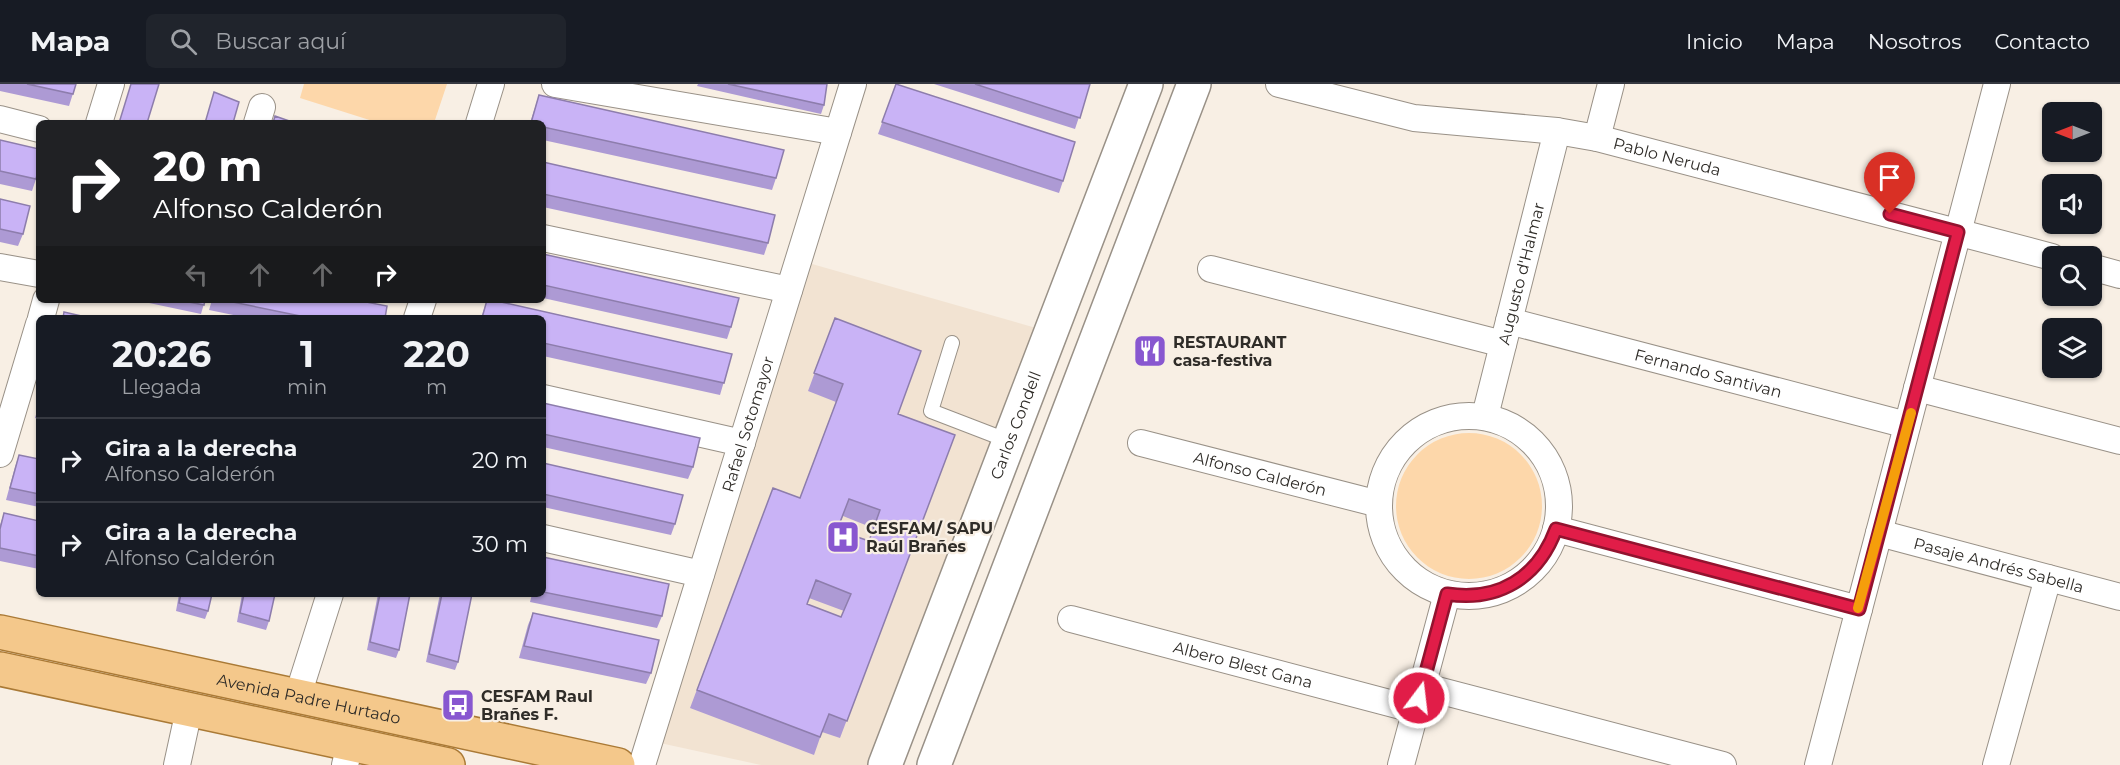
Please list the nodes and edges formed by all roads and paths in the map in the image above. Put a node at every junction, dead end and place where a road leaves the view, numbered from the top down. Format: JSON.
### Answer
{"nodes":[{"id":1,"x":111,"y":84,"type":"edge"},
{"id":2,"x":491,"y":84,"type":"edge"},
{"id":3,"x":555,"y":84,"type":"edge"},
{"id":4,"x":853,"y":84,"type":"edge"},
{"id":5,"x":1146,"y":84,"type":"edge"},
{"id":6,"x":1194,"y":84,"type":"edge"},
{"id":7,"x":1279,"y":84,"type":"edge"},
{"id":8,"x":1611,"y":84,"type":"edge"},
{"id":9,"x":1996,"y":84,"type":"edge"},
{"id":10,"x":0,"y":120,"type":"edge"},
{"id":11,"x":100,"y":120,"type":"edge"},
{"id":12,"x":479,"y":120,"type":"edge"},
{"id":13,"x":36,"y":128,"type":"edge"},
{"id":14,"x":1557,"y":131,"type":"junction"},
{"id":15,"x":838,"y":132,"type":"junction"},
{"id":16,"x":1597,"y":138,"type":"junction"},
{"id":17,"x":1958,"y":232,"type":"junction"},
{"id":18,"x":546,"y":239,"type":"edge"},
{"id":19,"x":2042,"y":254,"type":"edge"},
{"id":20,"x":0,"y":267,"type":"edge"},
{"id":21,"x":1211,"y":268,"type":"dead end"},
{"id":22,"x":2102,"y":270,"type":"edge"},
{"id":23,"x":36,"y":273,"type":"edge"},
{"id":24,"x":2120,"y":275,"type":"edge"},
{"id":25,"x":789,"y":290,"type":"junction"},
{"id":26,"x":36,"y":333,"type":"edge"},
{"id":27,"x":1506,"y":333,"type":"junction"},
{"id":28,"x":952,"y":343,"type":"dead end"},
{"id":29,"x":1917,"y":388,"type":"junction"},
{"id":30,"x":546,"y":399,"type":"edge"},
{"id":31,"x":1485,"y":416,"type":"junction"},
{"id":32,"x":1907,"y":425,"type":"junction"},
{"id":33,"x":4,"y":428,"type":"edge"},
{"id":34,"x":1009,"y":441,"type":"junction"},
{"id":35,"x":2120,"y":441,"type":"edge"},
{"id":36,"x":742,"y":443,"type":"junction"},
{"id":37,"x":1141,"y":443,"type":"dead end"},
{"id":38,"x":0,"y":454,"type":"edge"},
{"id":39,"x":1379,"y":504,"type":"junction"},
{"id":40,"x":1556,"y":529,"type":"junction"},
{"id":41,"x":1879,"y":533,"type":"junction"},
{"id":42,"x":546,"y":539,"type":"edge"},
{"id":43,"x":701,"y":574,"type":"junction"},
{"id":44,"x":2048,"y":578,"type":"junction"},
{"id":45,"x":1447,"y":594,"type":"junction"},
{"id":46,"x":329,"y":597,"type":"edge"},
{"id":47,"x":2120,"y":597,"type":"edge"},
{"id":48,"x":1859,"y":609,"type":"junction"},
{"id":49,"x":1071,"y":619,"type":"dead end"},
{"id":50,"x":0,"y":632,"type":"edge"},
{"id":51,"x":0,"y":669,"type":"edge"},
{"id":52,"x":298,"y":695,"type":"junction"},
{"id":53,"x":1419,"y":698,"type":"junction"},
{"id":54,"x":189,"y":710,"type":"junction"},
{"id":55,"x":347,"y":754,"type":"edge"},
{"id":56,"x":177,"y":765,"type":"edge"},
{"id":57,"x":448,"y":765,"type":"edge"},
{"id":58,"x":618,"y":765,"type":"edge"},
{"id":59,"x":642,"y":765,"type":"edge"},
{"id":60,"x":885,"y":765,"type":"edge"},
{"id":61,"x":934,"y":765,"type":"edge"},
{"id":62,"x":1401,"y":765,"type":"edge"},
{"id":63,"x":1723,"y":765,"type":"edge"},
{"id":64,"x":1818,"y":765,"type":"edge"},
{"id":65,"x":1996,"y":765,"type":"edge"}],
"edges":[{"from":1,"to":11,"type":"street"},
{"from":2,"to":12,"type":"street"},
{"from":3,"to":15,"type":"street"},
{"from":4,"to":15,"type":"street","name":"Rafael Sotomayor"},
{"from":5,"to":34,"type":"street","name":"Carlos Condell"},
{"from":6,"to":61,"type":"street"},
{"from":7,"to":14,"type":"street","name":"Pablo Neruda"},
{"from":8,"to":16,"type":"street"},
{"from":9,"to":17,"type":"street"},
{"from":10,"to":13,"type":"street"},
{"from":14,"to":16,"type":"street","name":"Pablo Neruda"},
{"from":14,"to":27,"type":"street","name":"Augusto d'Halmar"},
{"from":15,"to":25,"type":"street","name":"Rafael Sotomayor"},
{"from":16,"to":17,"type":"street","name":"Pablo Neruda"},
{"from":17,"to":19,"type":"street","name":"Pablo Neruda"},
{"from":17,"to":29,"type":"street"},
{"from":18,"to":25,"type":"street"},
{"from":20,"to":23,"type":"street"},
{"from":21,"to":27,"type":"street","name":"Fernando Santivan"},
{"from":22,"to":24,"type":"street"},
{"from":25,"to":36,"type":"street","name":"Rafael Sotomayor"},
{"from":26,"to":33,"type":"street"},
{"from":27,"to":31,"type":"street","name":"Augusto d'Halmar"},
{"from":27,"to":32,"type":"street","name":"Fernando Santivan"},
{"from":28,"to":34,"type":"lane"},
{"from":29,"to":32,"type":"street"},
{"from":29,"to":35,"type":"street"},
{"from":30,"to":36,"type":"street"},
{"from":31,"to":39,"type":"street"},
{"from":31,"to":40,"type":"street"},
{"from":32,"to":41,"type":"street"},
{"from":33,"to":38,"type":"street"},
{"from":34,"to":60,"type":"street","name":"Carlos Condell"},
{"from":36,"to":43,"type":"street","name":"Rafael Sotomayor"},
{"from":37,"to":39,"type":"street","name":"Alfonso Calderón"},
{"from":39,"to":45,"type":"street"},
{"from":40,"to":45,"type":"street"},
{"from":40,"to":48,"type":"street"},
{"from":41,"to":44,"type":"street","name":"Pasaje Andrés Sabella"},
{"from":41,"to":48,"type":"street"},
{"from":42,"to":43,"type":"street"},
{"from":43,"to":59,"type":"street","name":"Rafael Sotomayor"},
{"from":44,"to":47,"type":"street","name":"Pasaje Andrés Sabella"},
{"from":44,"to":65,"type":"street"},
{"from":45,"to":53,"type":"street"},
{"from":46,"to":52,"type":"street"},
{"from":48,"to":64,"type":"street"},
{"from":49,"to":53,"type":"street","name":"Albero Blest Gana"},
{"from":50,"to":52,"type":"main road","name":"Avenida Padre Hurtado"},
{"from":51,"to":54,"type":"main road"},
{"from":52,"to":58,"type":"main road","name":"Avenida Padre Hurtado"},
{"from":53,"to":62,"type":"street"},
{"from":53,"to":63,"type":"street","name":"Albero Blest Gana"},
{"from":54,"to":55,"type":"main road"},
{"from":54,"to":56,"type":"street"},
{"from":55,"to":57,"type":"main road"}]}
